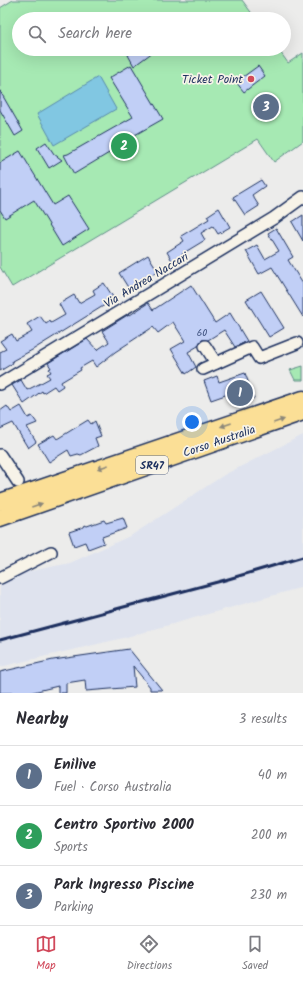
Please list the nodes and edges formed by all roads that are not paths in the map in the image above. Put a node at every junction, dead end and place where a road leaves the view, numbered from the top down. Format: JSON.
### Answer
{"nodes":[{"id":1,"x":303,"y":197,"type":"edge"},
{"id":2,"x":205,"y":346,"type":"dead end"},
{"id":3,"x":300,"y":346,"type":"edge"},
{"id":4,"x":216,"y":363,"type":"junction"},
{"id":5,"x":203,"y":369,"type":"dead end"},
{"id":6,"x":0,"y":384,"type":"edge"},
{"id":7,"x":303,"y":400,"type":"edge"},
{"id":8,"x":303,"y":412,"type":"edge"},
{"id":9,"x":0,"y":455,"type":"edge"},
{"id":10,"x":18,"y":482,"type":"dead end"},
{"id":11,"x":0,"y":502,"type":"edge"},
{"id":12,"x":0,"y":518,"type":"edge"},
{"id":13,"x":51,"y":552,"type":"dead end"},
{"id":14,"x":0,"y":578,"type":"edge"}],
"edges":[{"from":1,"to":6,"type":"street","name":"Via Andrea Naccari"},
{"from":2,"to":4,"type":"street"},
{"from":3,"to":4,"type":"street"},
{"from":4,"to":5,"type":"street"},
{"from":7,"to":11,"type":"highway","name":"Corso Australia","number":"SR47","one_way":true},
{"from":12,"to":8,"type":"highway","name":"Corso Australia","number":"SR47","one_way":true},
{"from":9,"to":10,"type":"street"},
{"from":13,"to":14,"type":"street"}]}
